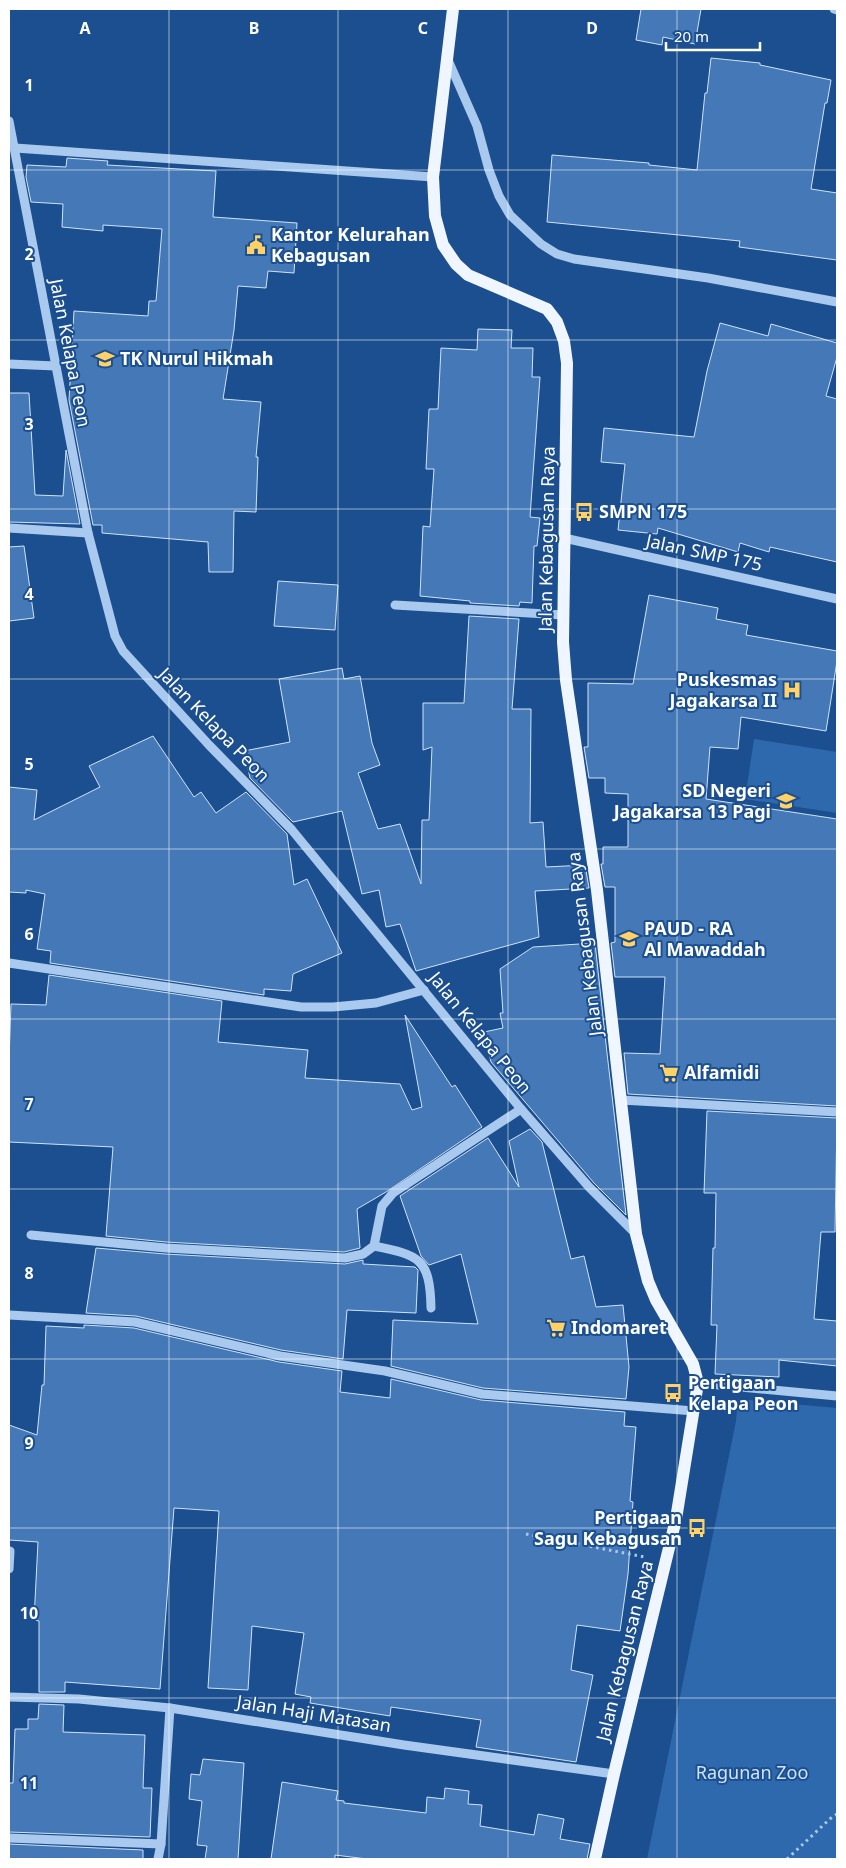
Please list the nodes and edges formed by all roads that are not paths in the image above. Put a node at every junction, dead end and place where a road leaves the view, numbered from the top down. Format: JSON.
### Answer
{"nodes":[{"id":1,"x":453,"y":9,"type":"edge"},
{"id":2,"x":448,"y":60,"type":"junction"},
{"id":3,"x":9,"y":121,"type":"edge"},
{"id":4,"x":14,"y":148,"type":"junction"},
{"id":5,"x":434,"y":177,"type":"junction"},
{"id":6,"x":9,"y":178,"type":"edge"},
{"id":7,"x":20,"y":179,"type":"junction"},
{"id":8,"x":837,"y":302,"type":"edge"},
{"id":9,"x":9,"y":364,"type":"edge"},
{"id":10,"x":56,"y":366,"type":"junction"},
{"id":11,"x":9,"y":528,"type":"edge"},
{"id":12,"x":88,"y":533,"type":"junction"},
{"id":13,"x":564,"y":538,"type":"junction"},
{"id":14,"x":837,"y":599,"type":"edge"},
{"id":15,"x":395,"y":605,"type":"dead end"},
{"id":16,"x":563,"y":616,"type":"junction"},
{"id":17,"x":9,"y":963,"type":"edge"},
{"id":18,"x":424,"y":990,"type":"junction"},
{"id":19,"x":621,"y":1100,"type":"junction"},
{"id":20,"x":521,"y":1109,"type":"junction"},
{"id":21,"x":837,"y":1112,"type":"edge"},
{"id":22,"x":636,"y":1234,"type":"junction"},
{"id":23,"x":31,"y":1235,"type":"dead end"},
{"id":24,"x":374,"y":1246,"type":"junction"},
{"id":25,"x":431,"y":1308,"type":"dead end"},
{"id":26,"x":9,"y":1315,"type":"edge"},
{"id":27,"x":698,"y":1383,"type":"junction"},
{"id":28,"x":837,"y":1396,"type":"edge"},
{"id":29,"x":694,"y":1411,"type":"junction"},
{"id":30,"x":10,"y":1551,"type":"edge"},
{"id":31,"x":9,"y":1569,"type":"edge"},
{"id":32,"x":9,"y":1697,"type":"edge"},
{"id":33,"x":170,"y":1708,"type":"junction"},
{"id":34,"x":614,"y":1774,"type":"junction"},
{"id":35,"x":9,"y":1838,"type":"edge"},
{"id":36,"x":161,"y":1844,"type":"junction"},
{"id":37,"x":158,"y":1859,"type":"edge"},
{"id":38,"x":595,"y":1859,"type":"edge"}],
"edges":[{"from":1,"to":2,"type":"main road","name":"Jalan Kebagusan Raya"},
{"from":2,"to":5,"type":"main road","name":"Jalan Kebagusan Raya"},
{"from":2,"to":8,"type":"street"},
{"from":3,"to":4,"type":"street","name":"Jalan Kelapa Peon"},
{"from":4,"to":5,"type":"street"},
{"from":4,"to":7,"type":"street","name":"Jalan Kelapa Peon"},
{"from":5,"to":13,"type":"main road","name":"Jalan Kebagusan Raya"},
{"from":6,"to":7,"type":"street"},
{"from":7,"to":10,"type":"street","name":"Jalan Kelapa Peon"},
{"from":9,"to":10,"type":"street"},
{"from":10,"to":12,"type":"street","name":"Jalan Kelapa Peon"},
{"from":11,"to":12,"type":"street"},
{"from":12,"to":18,"type":"street","name":"Jalan Kelapa Peon"},
{"from":13,"to":14,"type":"street","name":"Jalan SMP 175"},
{"from":13,"to":16,"type":"main road","name":"Jalan Kebagusan Raya"},
{"from":15,"to":16,"type":"street"},
{"from":16,"to":19,"type":"main road","name":"Jalan Kebagusan Raya"},
{"from":17,"to":18,"type":"street"},
{"from":18,"to":20,"type":"street","name":"Jalan Kelapa Peon"},
{"from":19,"to":21,"type":"street"},
{"from":19,"to":22,"type":"main road","name":"Jalan Kebagusan Raya"},
{"from":20,"to":22,"type":"street","name":"Jalan Kelapa Peon"},
{"from":20,"to":24,"type":"street"},
{"from":22,"to":27,"type":"main road","name":"Jalan Kebagusan Raya"},
{"from":23,"to":24,"type":"street"},
{"from":24,"to":25,"type":"street"},
{"from":26,"to":29,"type":"street"},
{"from":27,"to":28,"type":"street"},
{"from":27,"to":29,"type":"main road","name":"Jalan Kebagusan Raya"},
{"from":29,"to":34,"type":"main road","name":"Jalan Kebagusan Raya"},
{"from":30,"to":31,"type":"street"},
{"from":32,"to":33,"type":"street","name":"Jalan Haji Matasan"},
{"from":33,"to":34,"type":"street","name":"Jalan Haji Matasan"},
{"from":33,"to":36,"type":"street"},
{"from":34,"to":38,"type":"main road","name":"Jalan Kebagusan Raya"},
{"from":35,"to":36,"type":"street"},
{"from":36,"to":37,"type":"street"}]}
